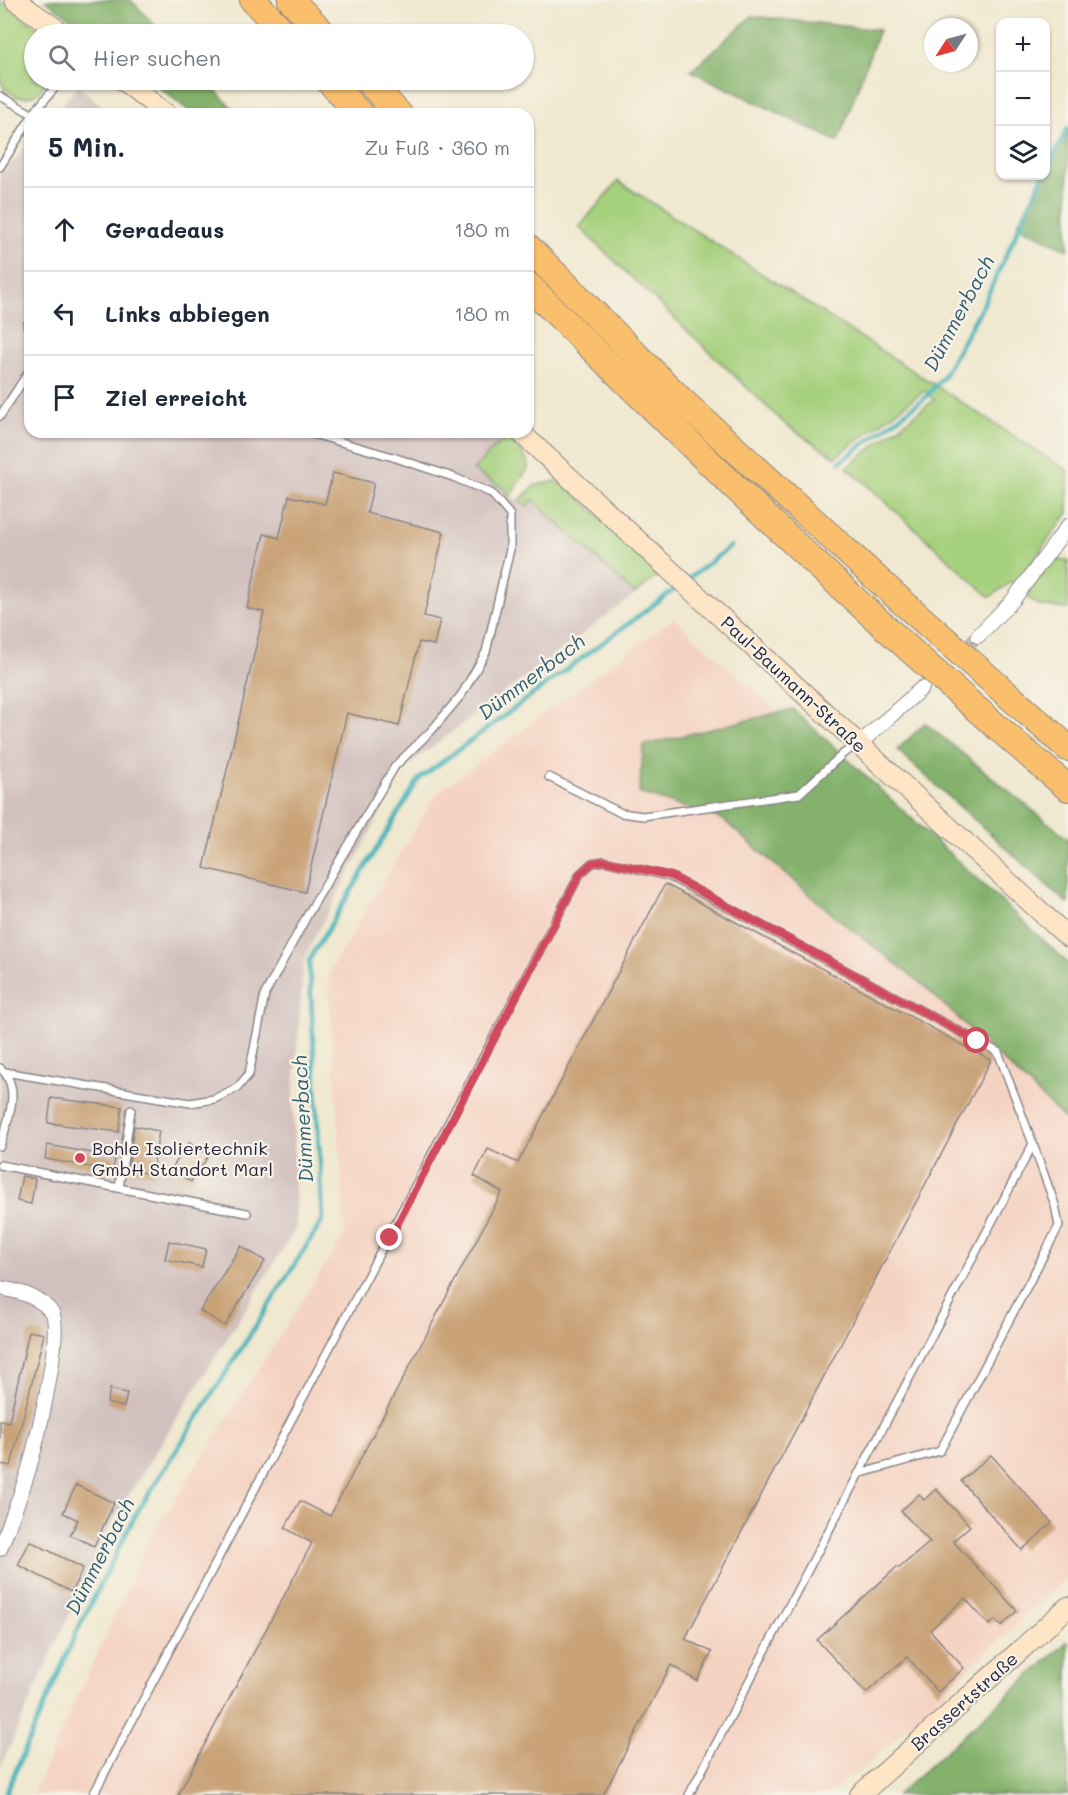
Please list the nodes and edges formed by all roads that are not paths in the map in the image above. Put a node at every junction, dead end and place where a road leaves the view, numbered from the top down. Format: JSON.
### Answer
{"nodes":[{"id":1,"x":15,"y":0,"type":"edge"},
{"id":2,"x":253,"y":0,"type":"edge"},
{"id":3,"x":291,"y":0,"type":"edge"},
{"id":4,"x":49,"y":24,"type":"edge"},
{"id":5,"x":276,"y":24,"type":"edge"},
{"id":6,"x":314,"y":24,"type":"edge"},
{"id":7,"x":53,"y":90,"type":"edge"},
{"id":8,"x":136,"y":90,"type":"edge"},
{"id":9,"x":337,"y":90,"type":"edge"},
{"id":10,"x":376,"y":90,"type":"edge"},
{"id":11,"x":0,"y":96,"type":"edge"},
{"id":12,"x":38,"y":108,"type":"edge"},
{"id":13,"x":158,"y":108,"type":"edge"},
{"id":14,"x":354,"y":108,"type":"edge"},
{"id":15,"x":393,"y":108,"type":"edge"},
{"id":16,"x":24,"y":109,"type":"edge"},
{"id":17,"x":24,"y":129,"type":"edge"},
{"id":18,"x":0,"y":167,"type":"edge"},
{"id":19,"x":534,"y":253,"type":"edge"},
{"id":20,"x":534,"y":291,"type":"edge"},
{"id":21,"x":24,"y":379,"type":"edge"},
{"id":22,"x":0,"y":416,"type":"edge"},
{"id":23,"x":328,"y":438,"type":"edge"},
{"id":24,"x":527,"y":438,"type":"edge"},
{"id":25,"x":1068,"y":526,"type":"edge"},
{"id":26,"x":978,"y":636,"type":"tunnel mouth"},
{"id":27,"x":922,"y":688,"type":"tunnel mouth"},
{"id":28,"x":859,"y":744,"type":"junction"},
{"id":29,"x":1068,"y":748,"type":"edge"},
{"id":30,"x":549,"y":777,"type":"dead end"},
{"id":31,"x":1068,"y":788,"type":"edge"},
{"id":32,"x":1068,"y":937,"type":"edge"},
{"id":33,"x":3,"y":1070,"type":"edge"},
{"id":34,"x":131,"y":1110,"type":"dead end"},
{"id":35,"x":1033,"y":1144,"type":"junction"},
{"id":36,"x":0,"y":1146,"type":"edge"},
{"id":37,"x":0,"y":1165,"type":"edge"},
{"id":38,"x":119,"y":1188,"type":"junction"},
{"id":39,"x":247,"y":1213,"type":"dead end"},
{"id":40,"x":0,"y":1288,"type":"edge"},
{"id":41,"x":858,"y":1474,"type":"junction"},
{"id":42,"x":0,"y":1549,"type":"edge"},
{"id":43,"x":1068,"y":1607,"type":"edge"},
{"id":44,"x":93,"y":1795,"type":"edge"},
{"id":45,"x":689,"y":1795,"type":"edge"},
{"id":46,"x":860,"y":1795,"type":"edge"}],
"edges":[{"from":1,"to":4,"type":"main road"},
{"from":2,"to":5,"type":"highway"},
{"from":3,"to":6,"type":"highway"},
{"from":7,"to":12,"type":"lane"},
{"from":8,"to":13,"type":"main road"},
{"from":9,"to":14,"type":"highway"},
{"from":10,"to":15,"type":"highway"},
{"from":11,"to":16,"type":"lane"},
{"from":17,"to":18,"type":"lane"},
{"from":19,"to":29,"type":"highway"},
{"from":20,"to":31,"type":"highway"},
{"from":21,"to":22,"type":"lane"},
{"from":23,"to":33,"type":"lane"},
{"from":24,"to":28,"type":"main road","name":"Paul-Baumann-Straße"},
{"from":25,"to":26,"type":"street"},
{"from":27,"to":28,"type":"street"},
{"from":28,"to":30,"type":"lane"},
{"from":28,"to":32,"type":"main road","name":"Paul-Baumann-Straße"},
{"from":33,"to":36,"type":"lane"},
{"from":34,"to":38,"type":"lane"},
{"from":35,"to":41,"type":"lane"},
{"from":35,"to":41,"type":"lane"},
{"from":35,"to":44,"type":"lane"},
{"from":37,"to":38,"type":"lane"},
{"from":38,"to":39,"type":"lane"},
{"from":40,"to":42,"type":"street"},
{"from":41,"to":45,"type":"lane"},
{"from":43,"to":46,"type":"main road","name":"Brassertstraße"}]}
